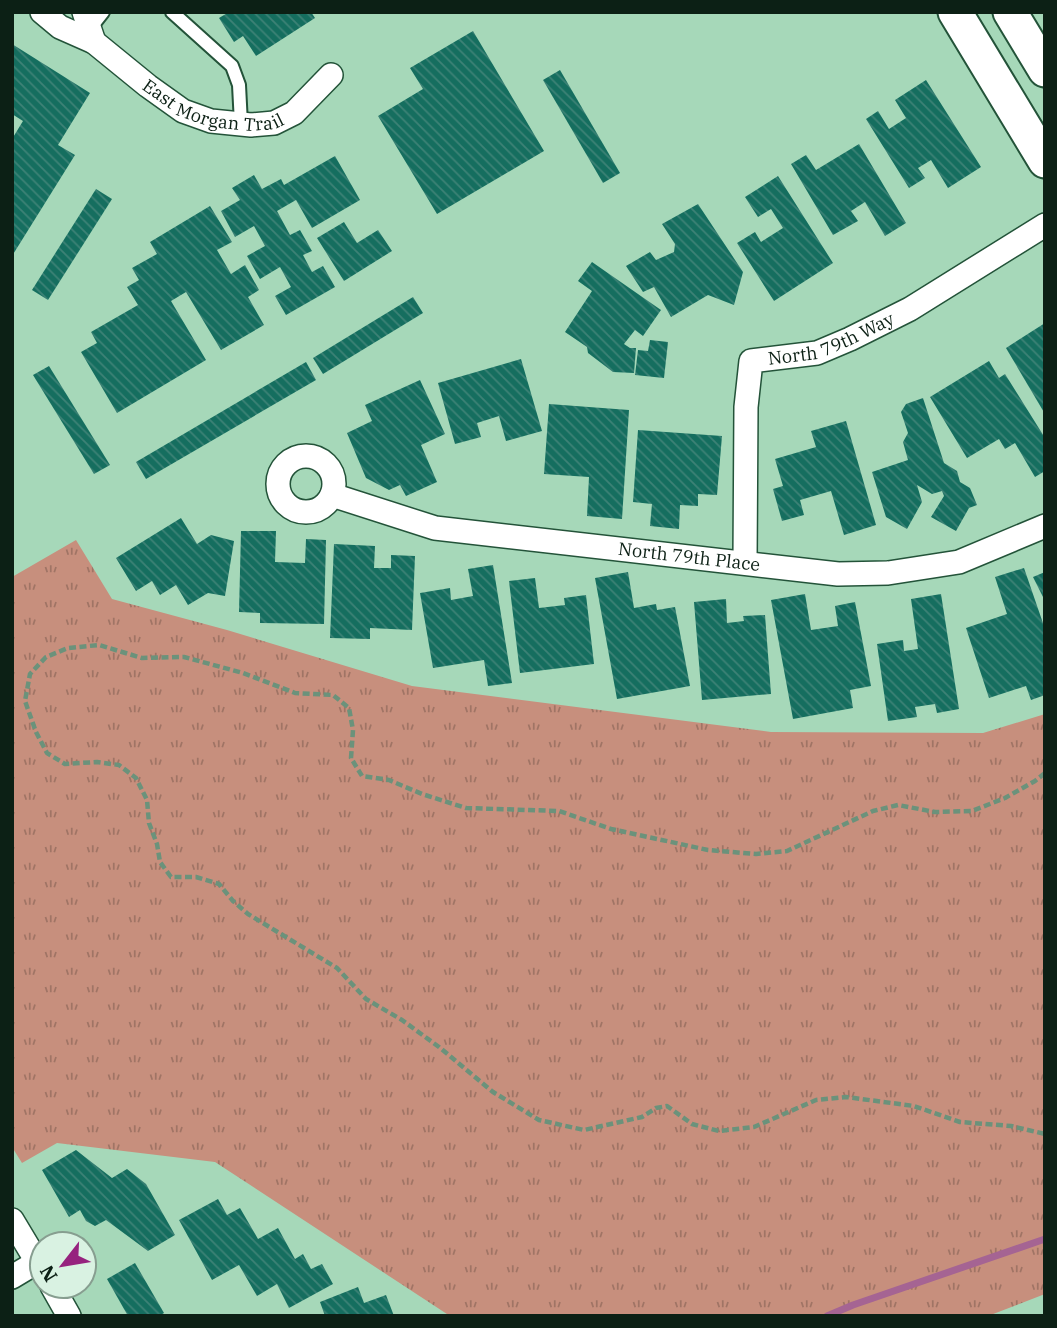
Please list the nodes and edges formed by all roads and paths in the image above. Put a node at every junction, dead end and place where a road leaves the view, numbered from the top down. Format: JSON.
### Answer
{"nodes":[{"id":1,"x":42,"y":12,"type":"edge"},
{"id":2,"x":172,"y":12,"type":"edge"},
{"id":3,"x":955,"y":12,"type":"edge"},
{"id":4,"x":1010,"y":12,"type":"edge"},
{"id":5,"x":91,"y":27,"type":"edge"},
{"id":6,"x":1045,"y":70,"type":"edge"},
{"id":7,"x":331,"y":75,"type":"dead end"},
{"id":8,"x":242,"y":124,"type":"junction"},
{"id":9,"x":1045,"y":161,"type":"edge"},
{"id":10,"x":1045,"y":225,"type":"edge"},
{"id":11,"x":332,"y":495,"type":"dead end"},
{"id":12,"x":1045,"y":526,"type":"edge"},
{"id":13,"x":745,"y":562,"type":"junction"},
{"id":14,"x":1045,"y":773,"type":"edge"},
{"id":15,"x":1045,"y":1134,"type":"edge"},
{"id":16,"x":12,"y":1220,"type":"edge"},
{"id":17,"x":28,"y":1246,"type":"edge"},
{"id":18,"x":59,"y":1300,"type":"edge"},
{"id":19,"x":69,"y":1316,"type":"edge"}],
"edges":[{"from":1,"to":5,"type":"street","name":"East Morgan Trail"},
{"from":2,"to":8,"type":"lane"},
{"from":3,"to":9,"type":"main road"},
{"from":4,"to":6,"type":"main road"},
{"from":5,"to":8,"type":"street","name":"East Morgan Trail"},
{"from":7,"to":8,"type":"street","name":"East Morgan Trail"},
{"from":10,"to":13,"type":"street","name":"North 79th Way"},
{"from":11,"to":13,"type":"street","name":"North 79th Place"},
{"from":12,"to":13,"type":"street","name":"North 79th Place"},
{"from":14,"to":15,"type":"path"},
{"from":16,"to":17,"type":"street"},
{"from":18,"to":19,"type":"street"}]}
